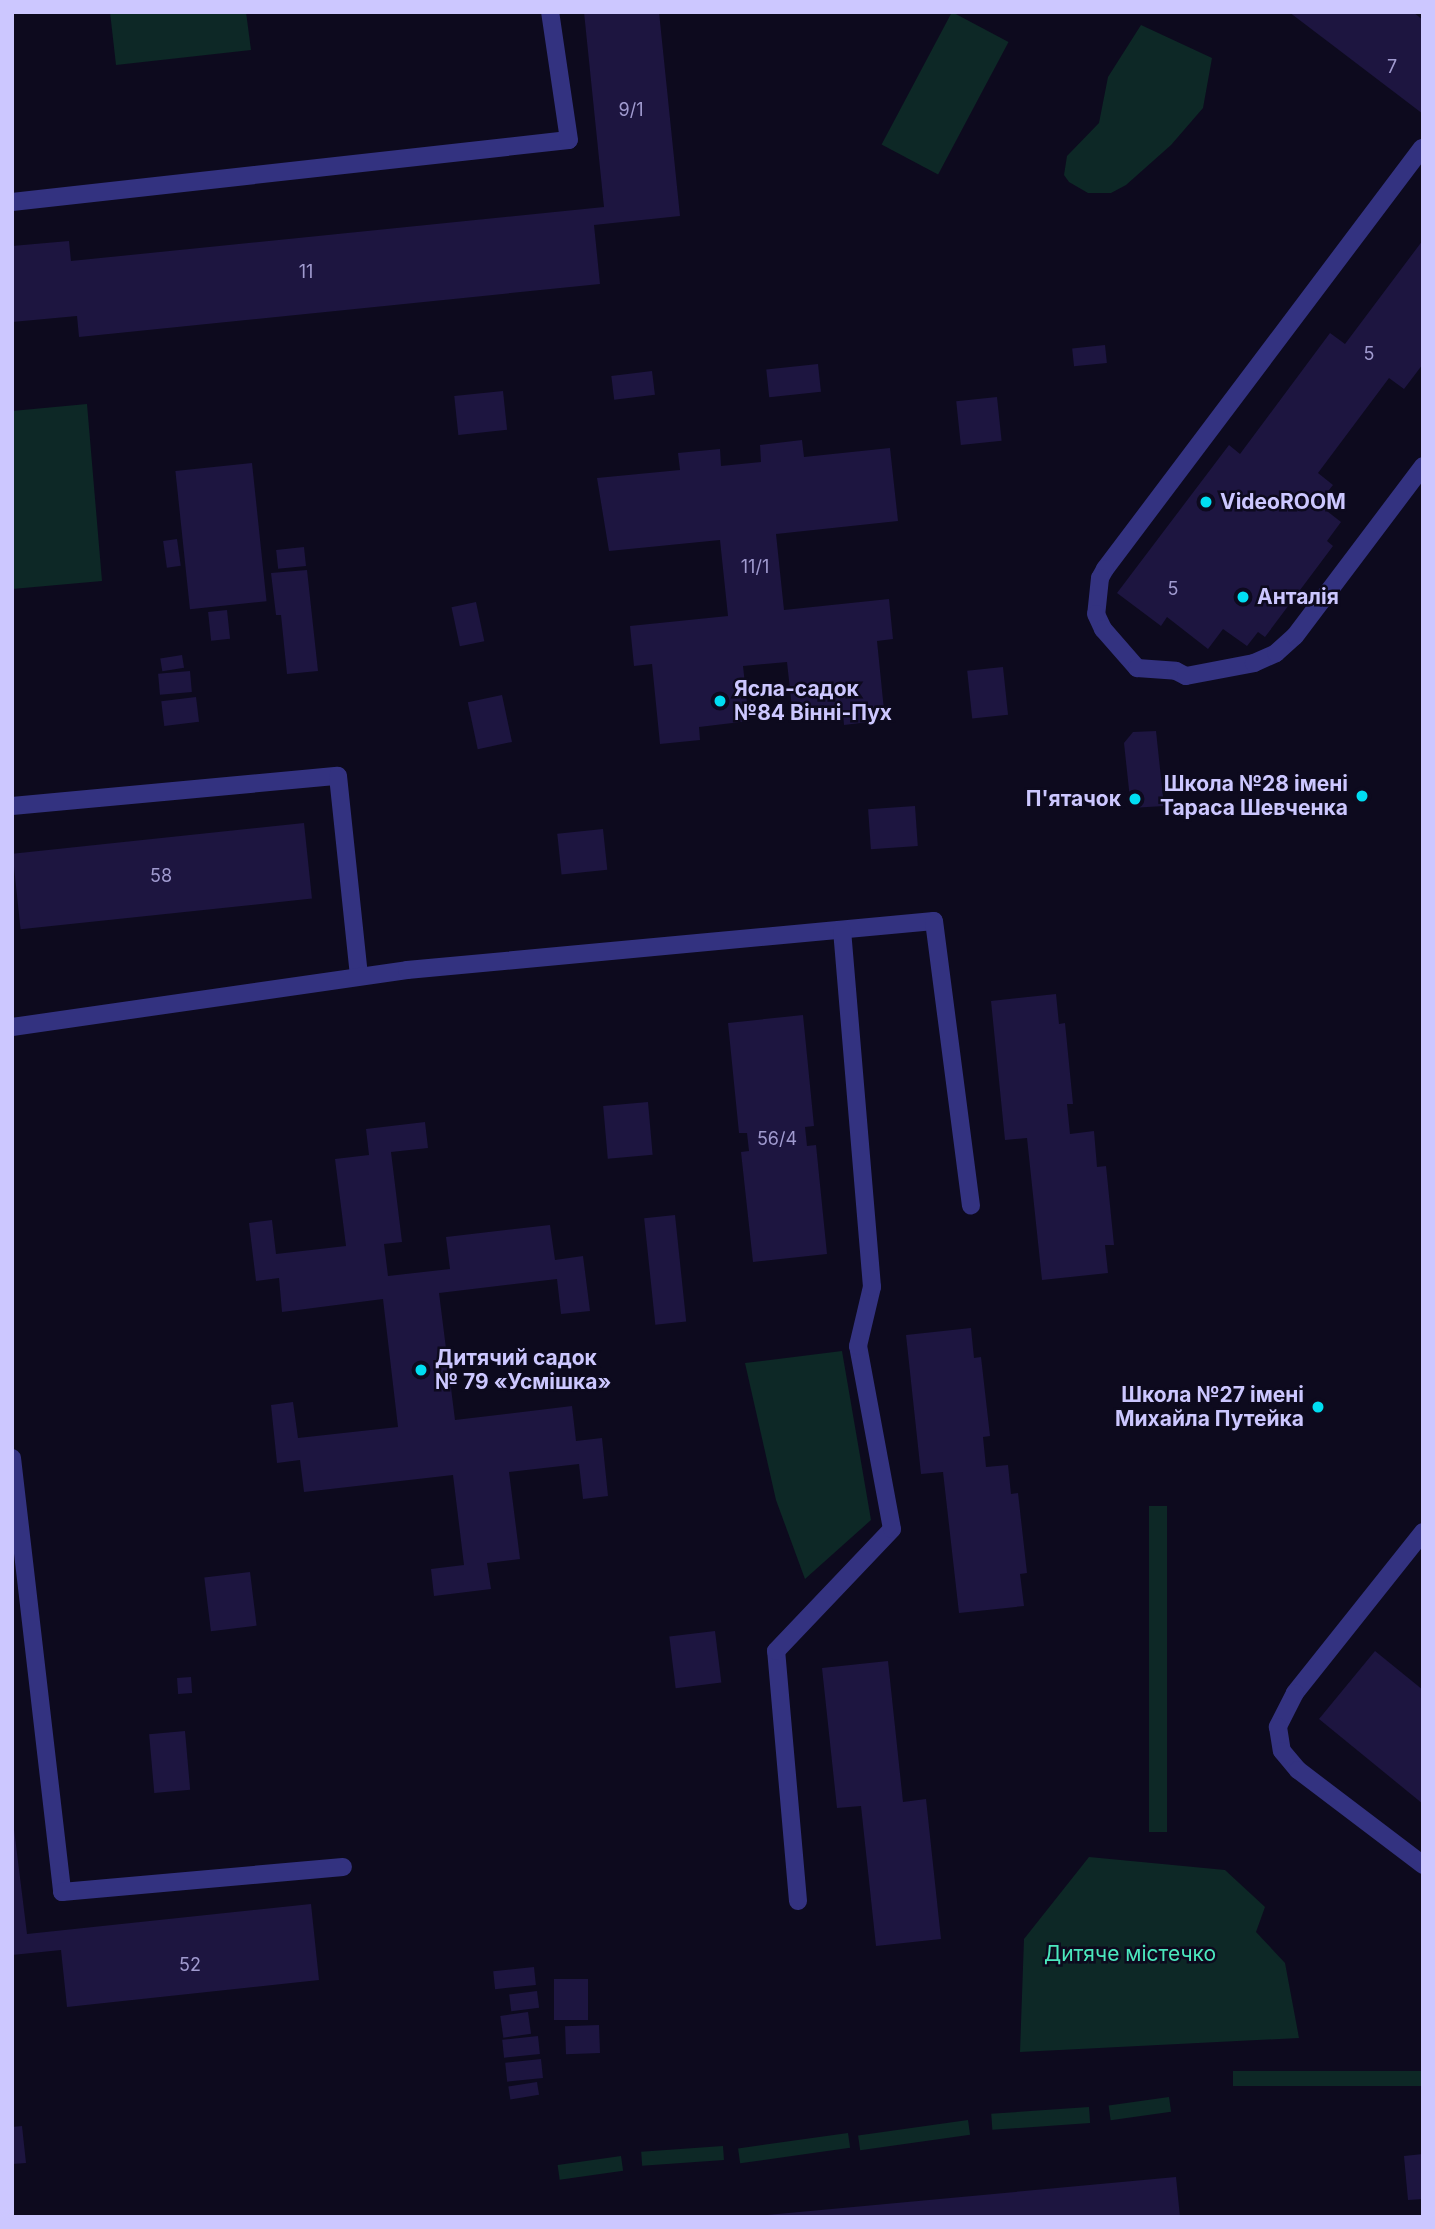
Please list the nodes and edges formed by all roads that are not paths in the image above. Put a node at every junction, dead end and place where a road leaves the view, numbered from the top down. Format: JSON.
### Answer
{"nodes":[{"id":1,"x":550,"y":12,"type":"edge"},
{"id":2,"x":1422,"y":148,"type":"edge"},
{"id":3,"x":12,"y":202,"type":"edge"},
{"id":4,"x":1423,"y":466,"type":"edge"},
{"id":5,"x":12,"y":806,"type":"edge"},
{"id":6,"x":842,"y":930,"type":"junction"},
{"id":7,"x":359,"y":976,"type":"junction"},
{"id":8,"x":12,"y":1027,"type":"edge"},
{"id":9,"x":971,"y":1206,"type":"dead end"},
{"id":10,"x":12,"y":1458,"type":"edge"},
{"id":11,"x":1423,"y":1532,"type":"edge"},
{"id":12,"x":1423,"y":1865,"type":"edge"},
{"id":13,"x":343,"y":1867,"type":"dead end"},
{"id":14,"x":798,"y":1901,"type":"dead end"}],
"edges":[{"from":1,"to":3,"type":"lane"},
{"from":2,"to":4,"type":"lane"},
{"from":5,"to":7,"type":"lane"},
{"from":6,"to":7,"type":"lane"},
{"from":6,"to":9,"type":"lane"},
{"from":6,"to":14,"type":"lane"},
{"from":7,"to":8,"type":"lane"},
{"from":10,"to":13,"type":"lane"},
{"from":11,"to":12,"type":"lane"}]}
